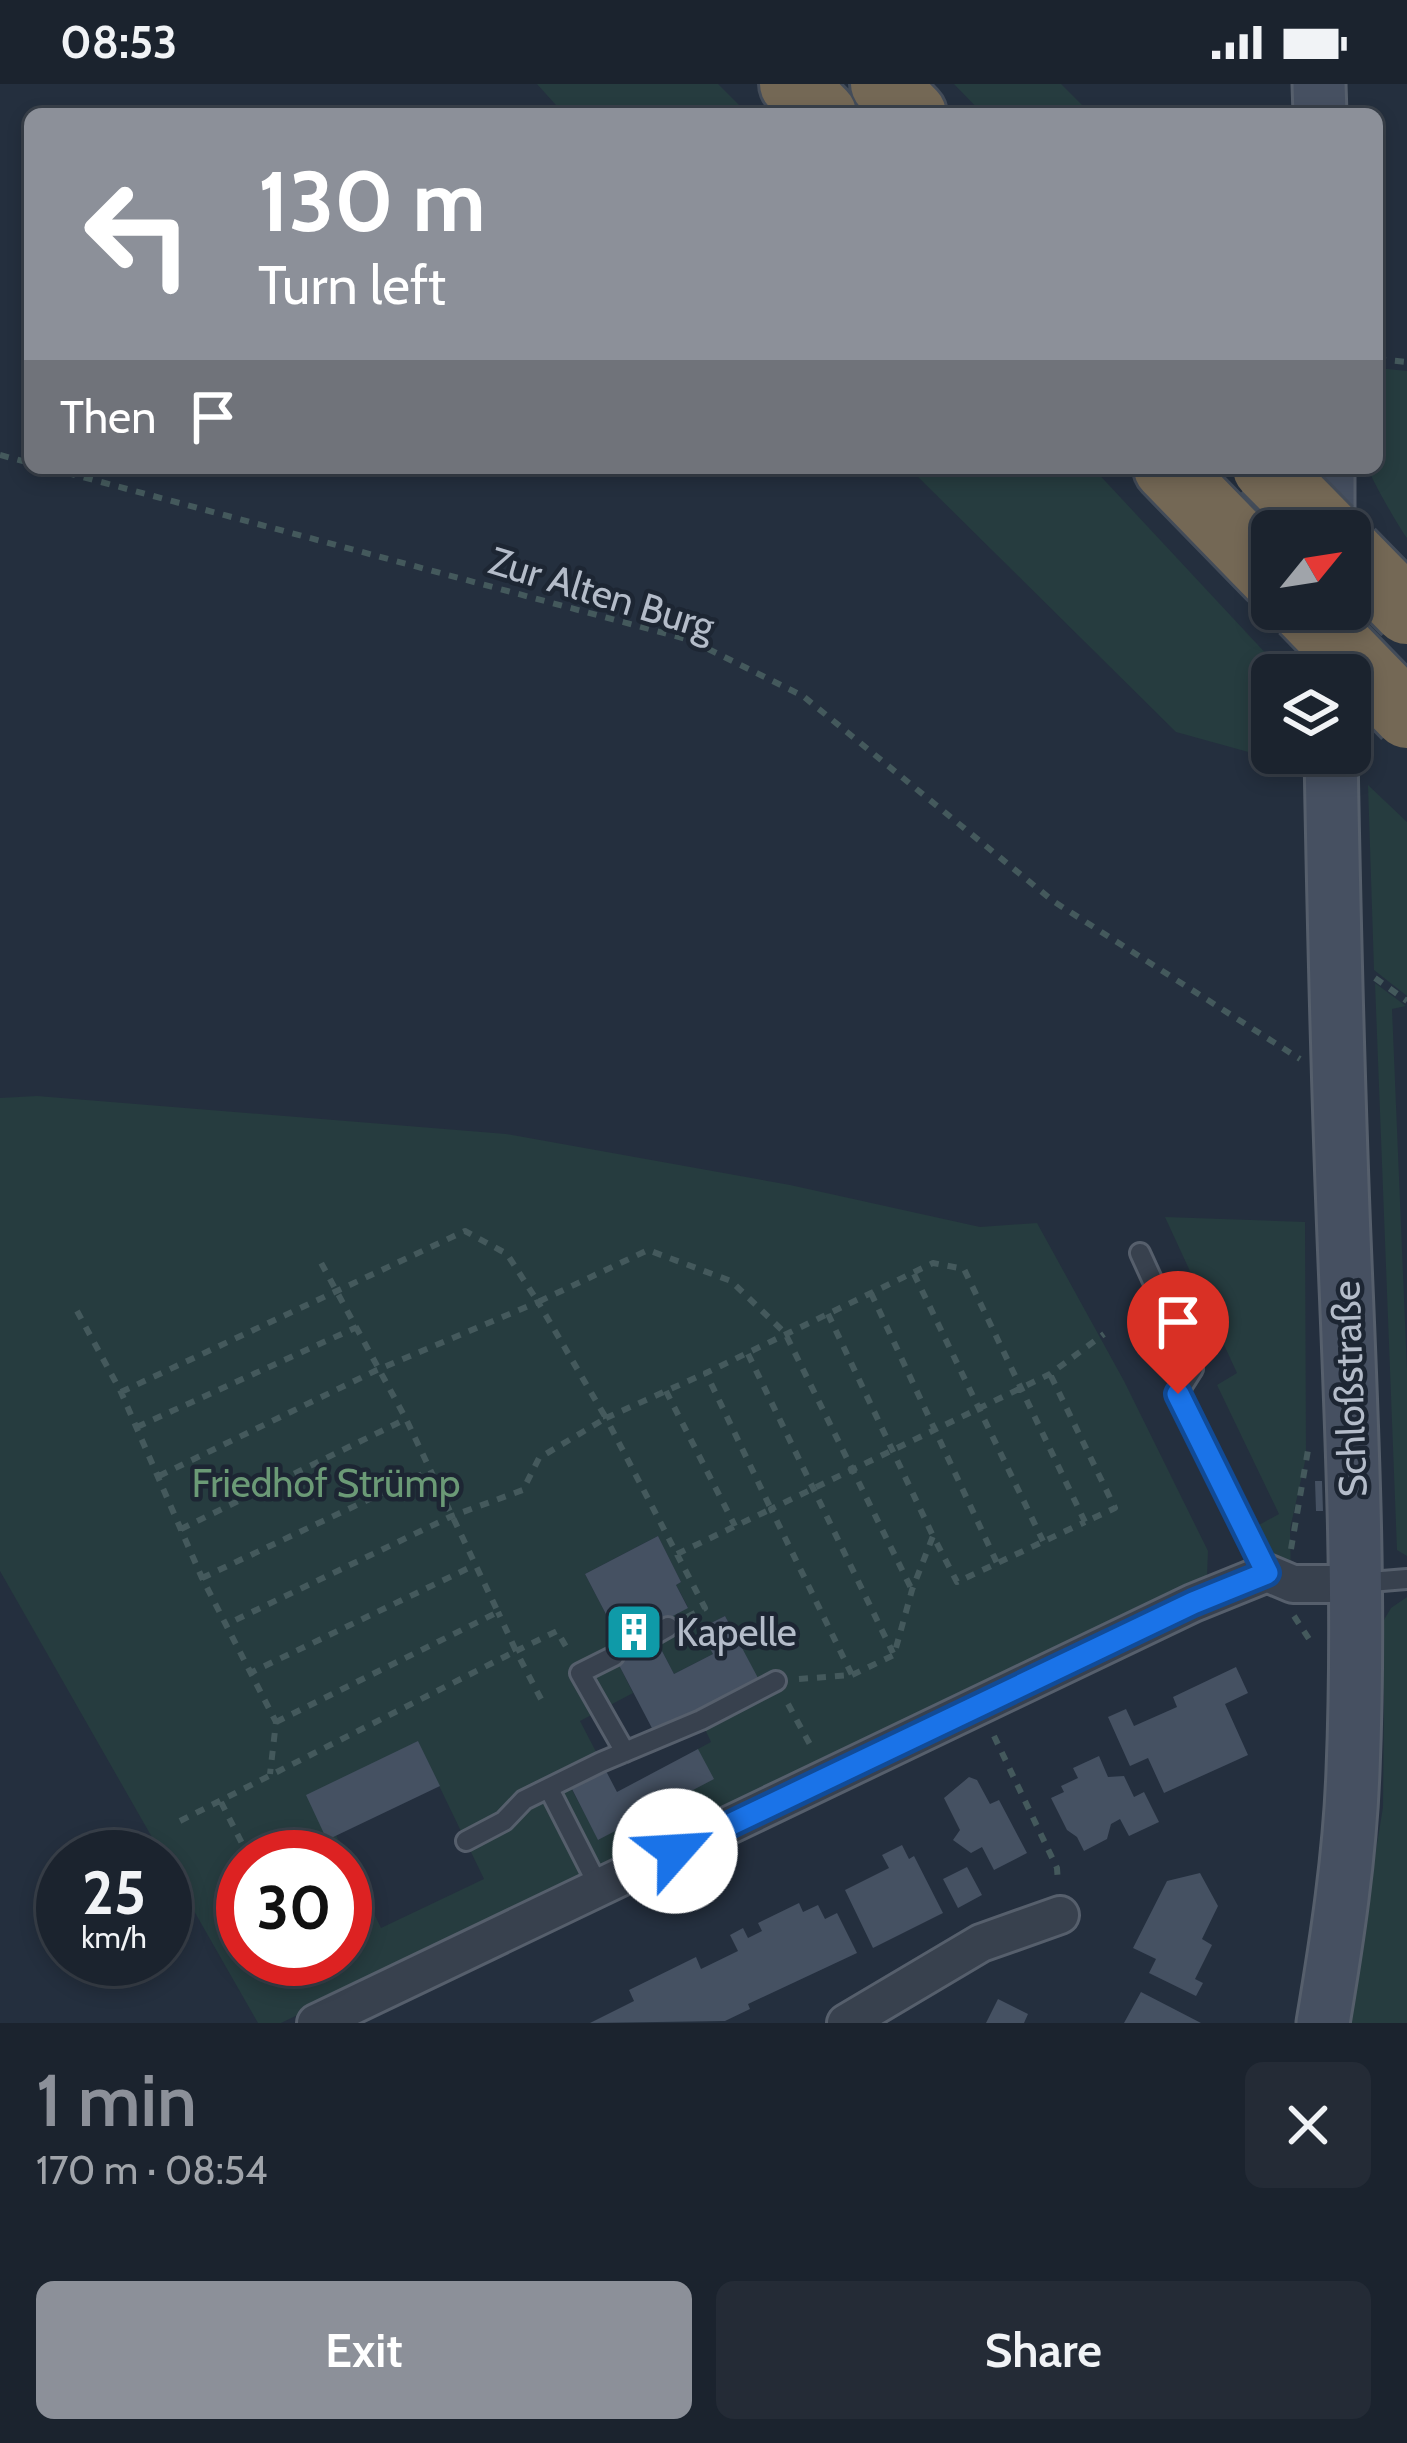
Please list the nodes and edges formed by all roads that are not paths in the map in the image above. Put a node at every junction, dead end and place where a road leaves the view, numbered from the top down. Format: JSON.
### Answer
{"nodes":[{"id":1,"x":794,"y":84,"type":"edge"},
{"id":2,"x":884,"y":84,"type":"edge"},
{"id":3,"x":817,"y":108,"type":"edge"},
{"id":4,"x":907,"y":108,"type":"edge"},
{"id":5,"x":1272,"y":474,"type":"edge"},
{"id":6,"x":1328,"y":474,"type":"edge"},
{"id":7,"x":1178,"y":479,"type":"edge"},
{"id":8,"x":1307,"y":510,"type":"edge"},
{"id":9,"x":1328,"y":510,"type":"edge"},
{"id":10,"x":1251,"y":554,"type":"edge"},
{"id":11,"x":1371,"y":574,"type":"edge"},
{"id":12,"x":1407,"y":611,"type":"edge"},
{"id":13,"x":1324,"y":630,"type":"edge"},
{"id":14,"x":1407,"y":715,"type":"edge"},
{"id":15,"x":1332,"y":774,"type":"edge"},
{"id":16,"x":1140,"y":1253,"type":"dead end"},
{"id":17,"x":1267,"y":1573,"type":"junction"},
{"id":18,"x":1407,"y":1579,"type":"edge"},
{"id":19,"x":1355,"y":1584,"type":"junction"},
{"id":20,"x":614,"y":1656,"type":"dead end"},
{"id":21,"x":776,"y":1681,"type":"road end"},
{"id":22,"x":626,"y":1752,"type":"junction"},
{"id":23,"x":549,"y":1789,"type":"junction"},
{"id":24,"x":466,"y":1841,"type":"dead end"},
{"id":25,"x":598,"y":1887,"type":"junction"},
{"id":26,"x":1060,"y":1915,"type":"road end"},
{"id":27,"x":316,"y":2023,"type":"edge"},
{"id":28,"x":846,"y":2023,"type":"edge"},
{"id":29,"x":1323,"y":2023,"type":"edge"}],
"edges":[{"from":1,"to":3,"type":"highway"},
{"from":2,"to":4,"type":"highway"},
{"from":5,"to":8,"type":"highway","bridge":true},
{"from":6,"to":9,"type":"main road"},
{"from":7,"to":10,"type":"highway"},
{"from":11,"to":12,"type":"highway","bridge":true},
{"from":13,"to":14,"type":"highway","bridge":true},
{"from":15,"to":19,"type":"main road","name":"Schloßstraße"},
{"from":16,"to":17,"type":"lane"},
{"from":17,"to":19,"type":"street"},
{"from":17,"to":25,"type":"street"},
{"from":18,"to":19,"type":"lane"},
{"from":19,"to":29,"type":"main road","name":"Schloßstraße"},
{"from":20,"to":22,"type":"lane"},
{"from":21,"to":22,"type":"lane"},
{"from":22,"to":23,"type":"lane"},
{"from":23,"to":24,"type":"lane"},
{"from":23,"to":25,"type":"lane"},
{"from":25,"to":27,"type":"street"},
{"from":26,"to":28,"type":"street"}]}
